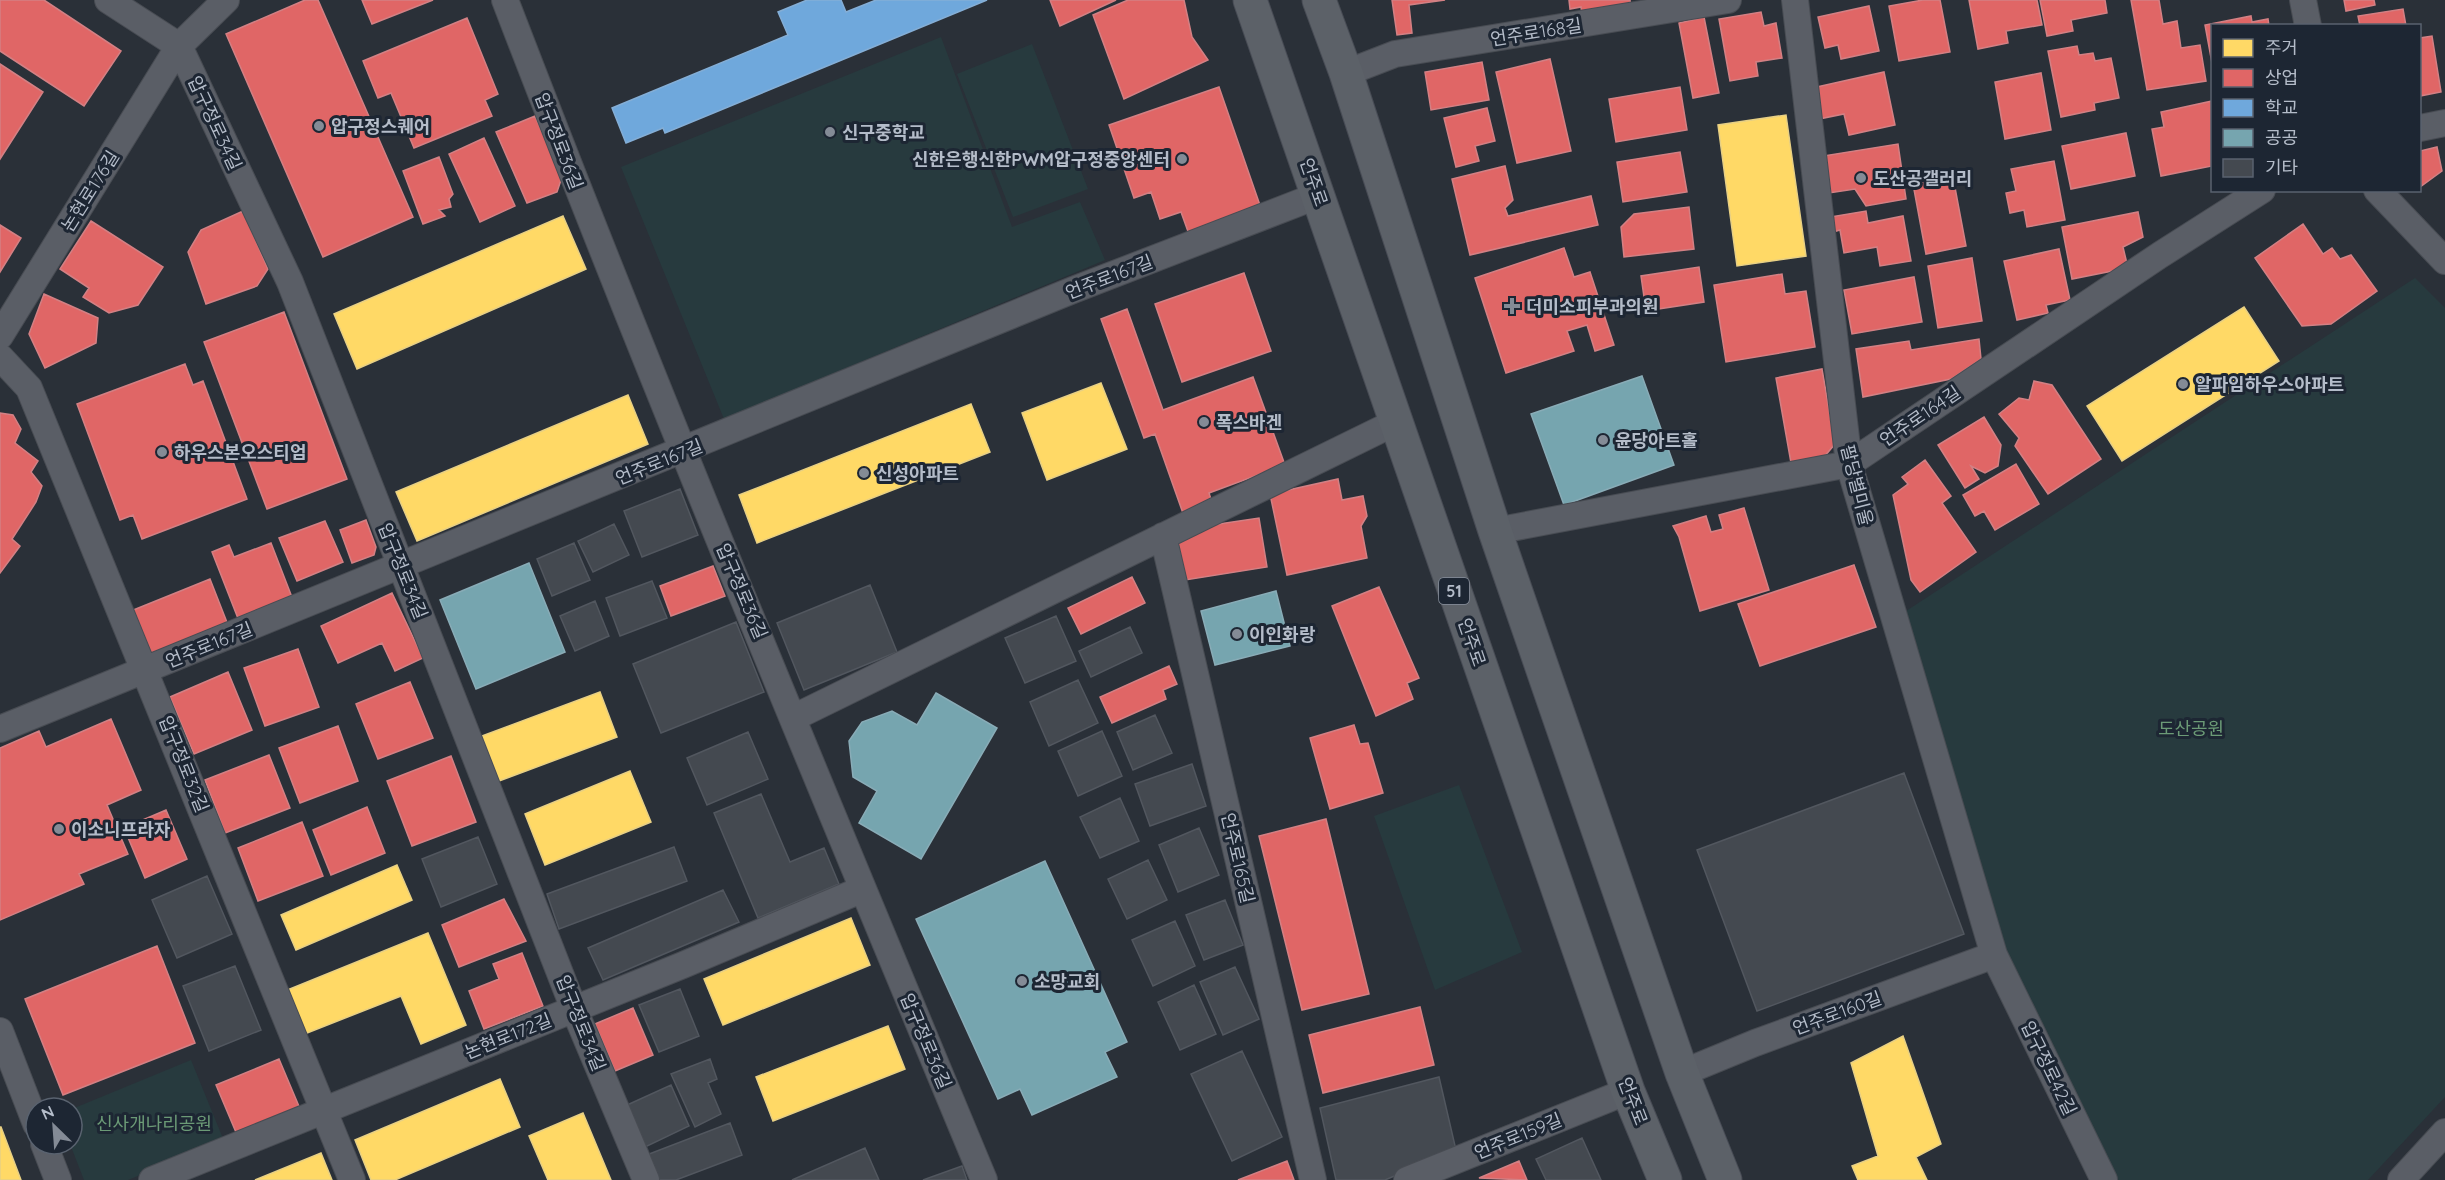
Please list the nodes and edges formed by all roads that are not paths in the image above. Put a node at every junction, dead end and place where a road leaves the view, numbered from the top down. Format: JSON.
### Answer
{"nodes":[{"id":1,"x":108,"y":0,"type":"edge"},
{"id":2,"x":226,"y":0,"type":"edge"},
{"id":3,"x":505,"y":0,"type":"edge"},
{"id":4,"x":1250,"y":0,"type":"edge"},
{"id":5,"x":1319,"y":0,"type":"edge"},
{"id":6,"x":1728,"y":0,"type":"edge"},
{"id":7,"x":1795,"y":0,"type":"edge"},
{"id":8,"x":2303,"y":0,"type":"edge"},
{"id":9,"x":2308,"y":24,"type":"edge"},
{"id":10,"x":179,"y":46,"type":"junction"},
{"id":11,"x":1346,"y":73,"type":"junction"},
{"id":12,"x":2445,"y":123,"type":"edge"},
{"id":13,"x":2421,"y":128,"type":"edge"},
{"id":14,"x":2259,"y":192,"type":"edge"},
{"id":15,"x":2379,"y":192,"type":"edge"},
{"id":16,"x":1319,"y":195,"type":"junction"},
{"id":17,"x":2445,"y":261,"type":"edge"},
{"id":18,"x":0,"y":336,"type":"edge"},
{"id":19,"x":0,"y":357,"type":"edge"},
{"id":20,"x":1395,"y":422,"type":"junction"},
{"id":21,"x":682,"y":452,"type":"junction"},
{"id":22,"x":1849,"y":464,"type":"junction"},
{"id":23,"x":1495,"y":531,"type":"junction"},
{"id":24,"x":1163,"y":536,"type":"junction"},
{"id":25,"x":401,"y":567,"type":"junction"},
{"id":26,"x":146,"y":671,"type":"junction"},
{"id":27,"x":793,"y":718,"type":"junction"},
{"id":28,"x":0,"y":729,"type":"edge"},
{"id":29,"x":863,"y":889,"type":"junction"},
{"id":30,"x":1994,"y":955,"type":"junction"},
{"id":31,"x":574,"y":1009,"type":"junction"},
{"id":32,"x":0,"y":1030,"type":"edge"},
{"id":33,"x":1682,"y":1073,"type":"junction"},
{"id":34,"x":1628,"y":1091,"type":"junction"},
{"id":35,"x":25,"y":1096,"type":"edge"},
{"id":36,"x":325,"y":1109,"type":"junction"},
{"id":37,"x":2445,"y":1132,"type":"edge"},
{"id":38,"x":49,"y":1156,"type":"edge"},
{"id":39,"x":58,"y":1180,"type":"edge"},
{"id":40,"x":152,"y":1180,"type":"edge"},
{"id":41,"x":352,"y":1180,"type":"edge"},
{"id":42,"x":646,"y":1180,"type":"edge"},
{"id":43,"x":984,"y":1180,"type":"edge"},
{"id":44,"x":1313,"y":1180,"type":"edge"},
{"id":45,"x":1407,"y":1180,"type":"edge"},
{"id":46,"x":1665,"y":1180,"type":"edge"},
{"id":47,"x":1725,"y":1180,"type":"edge"},
{"id":48,"x":2104,"y":1180,"type":"edge"},
{"id":49,"x":2401,"y":1180,"type":"edge"}],
"edges":[{"from":1,"to":10,"type":"street"},
{"from":2,"to":10,"type":"street","name":"논현로176길"},
{"from":3,"to":21,"type":"street","name":"압구정로36길"},
{"from":4,"to":16,"type":"main road","name":"언주로","number":"51"},
{"from":5,"to":11,"type":"main road"},
{"from":6,"to":11,"type":"street","name":"언주로168길"},
{"from":7,"to":22,"type":"street","name":"팔당별미울"},
{"from":8,"to":9,"type":"street"},
{"from":10,"to":18,"type":"street","name":"논현로176길"},
{"from":10,"to":25,"type":"street","name":"압구정로34길"},
{"from":11,"to":23,"type":"main road"},
{"from":12,"to":13,"type":"street"},
{"from":14,"to":22,"type":"street","name":"언주로164길"},
{"from":15,"to":17,"type":"street"},
{"from":16,"to":20,"type":"main road","name":"언주로","number":"51"},
{"from":16,"to":21,"type":"street","name":"언주로167길"},
{"from":19,"to":26,"type":"street","name":"압구정로32길"},
{"from":20,"to":24,"type":"street"},
{"from":20,"to":34,"type":"main road","name":"언주로","number":"51"},
{"from":21,"to":25,"type":"street","name":"언주로167길"},
{"from":21,"to":27,"type":"street","name":"압구정로36길"},
{"from":22,"to":23,"type":"street","name":"언주로164길"},
{"from":22,"to":30,"type":"street","name":"팔당별미울"},
{"from":23,"to":33,"type":"main road"},
{"from":24,"to":27,"type":"street"},
{"from":24,"to":44,"type":"street","name":"언주로165길"},
{"from":25,"to":26,"type":"street","name":"언주로167길"},
{"from":25,"to":31,"type":"street","name":"압구정로34길"},
{"from":26,"to":28,"type":"street","name":"언주로167길"},
{"from":26,"to":36,"type":"street","name":"압구정로32길"},
{"from":27,"to":29,"type":"street","name":"압구정로36길"},
{"from":29,"to":31,"type":"street","name":"논현로172길"},
{"from":29,"to":43,"type":"street","name":"압구정로36길"},
{"from":30,"to":33,"type":"street","name":"언주로160길"},
{"from":30,"to":48,"type":"street","name":"압구정로42길"},
{"from":31,"to":36,"type":"street","name":"논현로172길"},
{"from":31,"to":42,"type":"street","name":"압구정로34길"},
{"from":32,"to":35,"type":"street"},
{"from":33,"to":47,"type":"main road"},
{"from":34,"to":45,"type":"street","name":"언주로159길"},
{"from":34,"to":46,"type":"main road","name":"언주로","number":"51"},
{"from":36,"to":40,"type":"street","name":"논현로172길"},
{"from":36,"to":41,"type":"street","name":"압구정로32길"},
{"from":37,"to":49,"type":"street"},
{"from":38,"to":39,"type":"street"}]}
